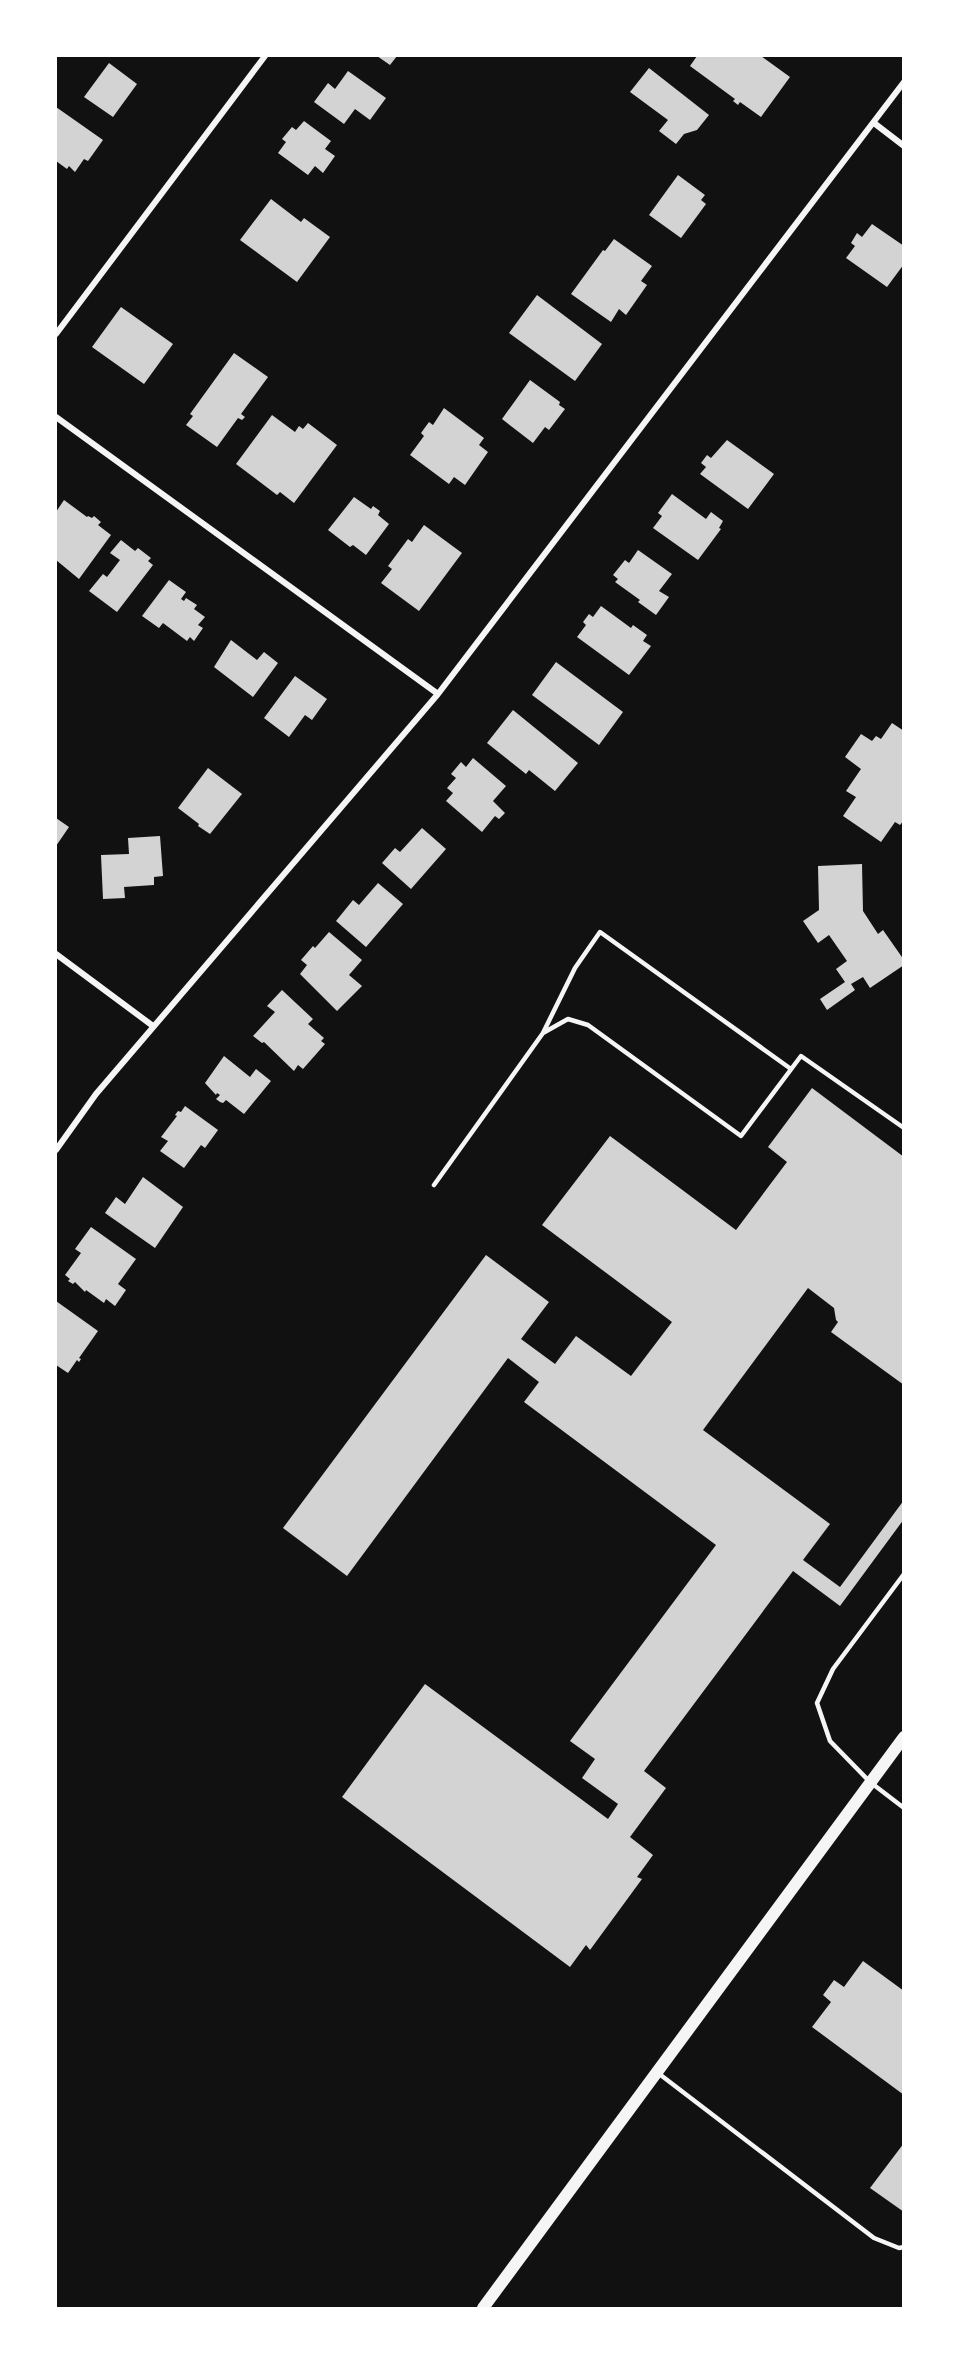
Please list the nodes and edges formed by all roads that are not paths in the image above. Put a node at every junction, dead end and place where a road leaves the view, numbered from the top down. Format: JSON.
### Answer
{"nodes":[{"id":1,"x":265,"y":56,"type":"edge"},
{"id":2,"x":903,"y":82,"type":"edge"},
{"id":3,"x":874,"y":123,"type":"junction"},
{"id":4,"x":903,"y":146,"type":"edge"},
{"id":5,"x":56,"y":334,"type":"edge"},
{"id":6,"x":56,"y":417,"type":"edge"},
{"id":7,"x":438,"y":694,"type":"junction"},
{"id":8,"x":56,"y":954,"type":"edge"},
{"id":9,"x":153,"y":1026,"type":"junction"},
{"id":10,"x":543,"y":1033,"type":"junction"},
{"id":11,"x":790,"y":1069,"type":"junction"},
{"id":12,"x":903,"y":1128,"type":"edge"},
{"id":13,"x":56,"y":1150,"type":"edge"},
{"id":14,"x":434,"y":1185,"type":"dead end"},
{"id":15,"x":903,"y":1574,"type":"edge"},
{"id":16,"x":903,"y":1737,"type":"edge"},
{"id":17,"x":870,"y":1782,"type":"junction"},
{"id":18,"x":903,"y":1808,"type":"edge"},
{"id":19,"x":658,"y":2073,"type":"junction"},
{"id":20,"x":903,"y":2247,"type":"edge"},
{"id":21,"x":483,"y":2308,"type":"edge"}],
"edges":[{"from":1,"to":5,"type":"street"},
{"from":2,"to":3,"type":"street"},
{"from":3,"to":4,"type":"street"},
{"from":3,"to":7,"type":"street"},
{"from":6,"to":7,"type":"street"},
{"from":7,"to":9,"type":"street"},
{"from":8,"to":9,"type":"street"},
{"from":9,"to":13,"type":"street"},
{"from":10,"to":11,"type":"lane"},
{"from":10,"to":11,"type":"lane"},
{"from":10,"to":14,"type":"lane"},
{"from":11,"to":12,"type":"lane"},
{"from":15,"to":17,"type":"lane"},
{"from":16,"to":17,"type":"main road"},
{"from":17,"to":18,"type":"lane"},
{"from":17,"to":19,"type":"main road"},
{"from":19,"to":20,"type":"lane"},
{"from":19,"to":21,"type":"main road"}]}
